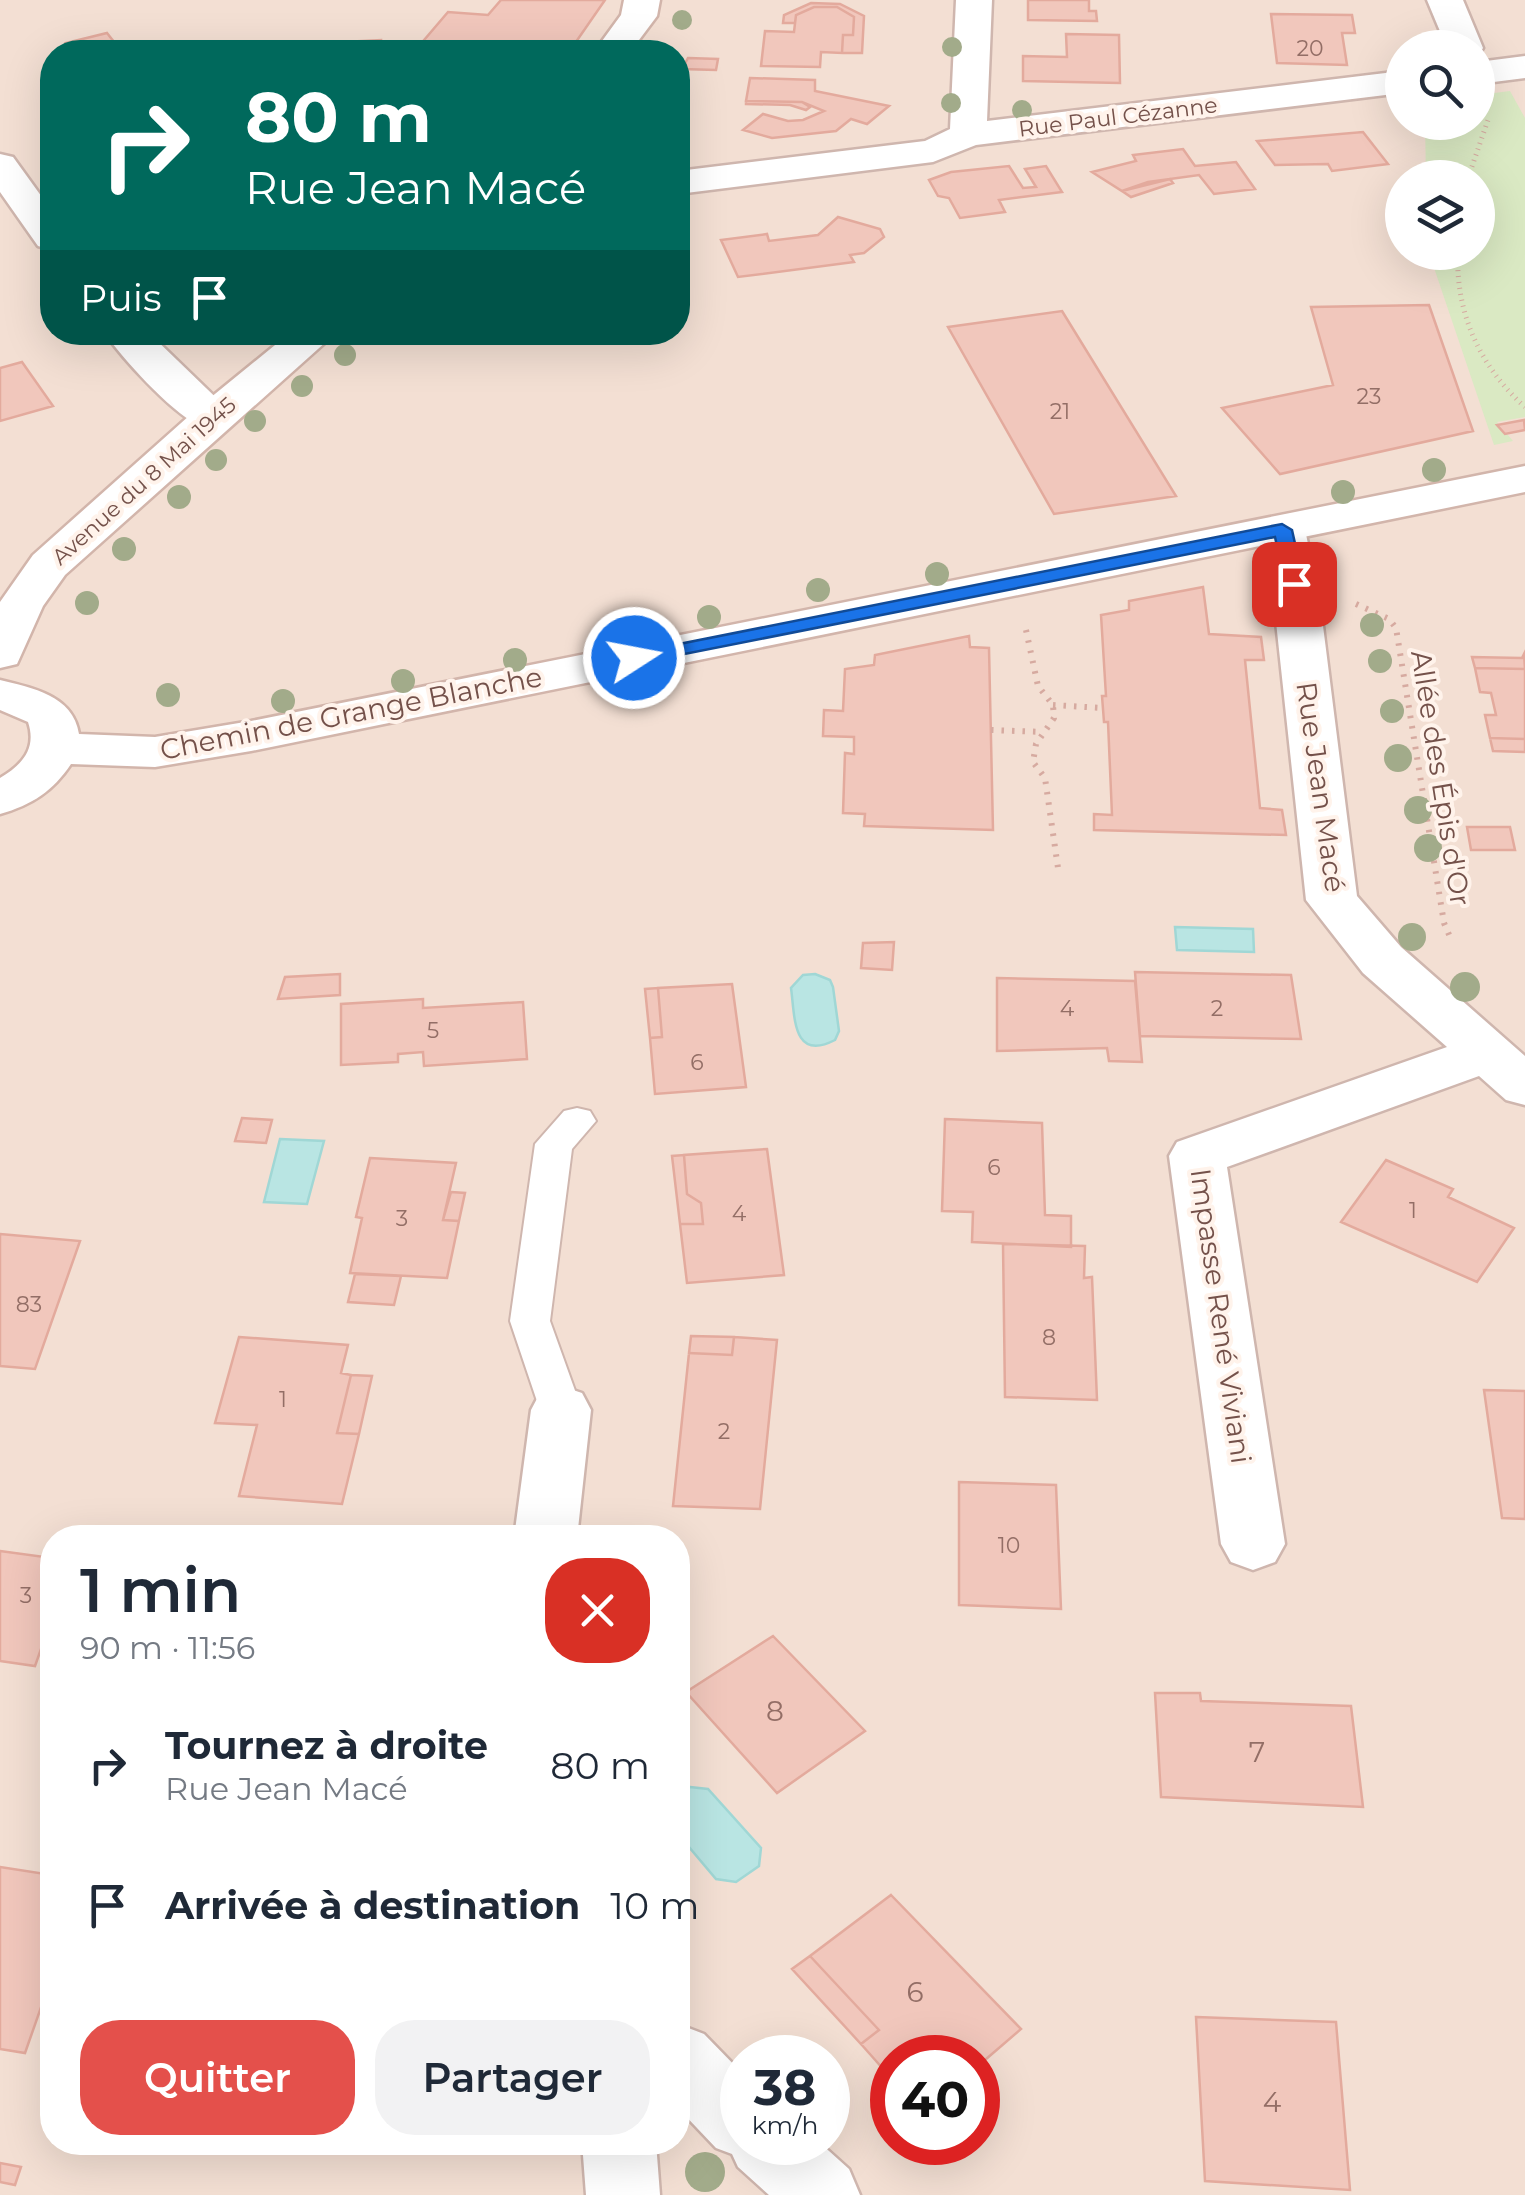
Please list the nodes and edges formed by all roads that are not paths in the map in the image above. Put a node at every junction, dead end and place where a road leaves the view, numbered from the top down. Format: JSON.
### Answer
{"nodes":[{"id":1,"x":642,"y":0,"type":"edge"},
{"id":2,"x":974,"y":0,"type":"edge"},
{"id":3,"x":1446,"y":0,"type":"edge"},
{"id":4,"x":1457,"y":30,"type":"edge"},
{"id":5,"x":621,"y":40,"type":"edge"},
{"id":6,"x":1525,"y":68,"type":"edge"},
{"id":7,"x":1495,"y":71,"type":"edge"},
{"id":8,"x":1385,"y":84,"type":"edge"},
{"id":9,"x":968,"y":135,"type":"junction"},
{"id":10,"x":0,"y":166,"type":"edge"},
{"id":11,"x":690,"y":182,"type":"edge"},
{"id":12,"x":40,"y":221,"type":"edge"},
{"id":13,"x":137,"y":345,"type":"edge"},
{"id":14,"x":301,"y":345,"type":"edge"},
{"id":15,"x":214,"y":416,"type":"junction"},
{"id":16,"x":1525,"y":478,"type":"edge"},
{"id":17,"x":1282,"y":530,"type":"junction"},
{"id":18,"x":0,"y":654,"type":"edge"},
{"id":19,"x":0,"y":695,"type":"edge"},
{"id":20,"x":57,"y":748,"type":"junction"},
{"id":21,"x":0,"y":798,"type":"edge"},
{"id":22,"x":1513,"y":1064,"type":"edge"},
{"id":23,"x":577,"y":1121,"type":"dead end"},
{"id":24,"x":561,"y":1410,"type":"joint"},
{"id":25,"x":547,"y":1525,"type":"edge"},
{"id":26,"x":1253,"y":1544,"type":"dead end"},
{"id":27,"x":620,"y":2155,"type":"edge"},
{"id":28,"x":790,"y":2165,"type":"edge"},
{"id":29,"x":623,"y":2195,"type":"edge"},
{"id":30,"x":823,"y":2195,"type":"edge"}],
"edges":[{"from":1,"to":5,"type":"street"},
{"from":2,"to":9,"type":"street"},
{"from":3,"to":4,"type":"street"},
{"from":6,"to":7,"type":"street"},
{"from":8,"to":9,"type":"street","name":"Rue Paul Cézanne"},
{"from":9,"to":11,"type":"street","name":"Rue Paul Cézanne"},
{"from":10,"to":12,"type":"street"},
{"from":13,"to":15,"type":"street"},
{"from":14,"to":15,"type":"street","name":"Avenue du 8 Mai 1945"},
{"from":15,"to":18,"type":"street","name":"Avenue du 8 Mai 1945"},
{"from":16,"to":17,"type":"street","name":"Chemin de Grange Blanche"},
{"from":17,"to":20,"type":"street","name":"Chemin de Grange Blanche"},
{"from":17,"to":22,"type":"street","name":"Rue Jean Macé"},
{"from":19,"to":20,"type":"street"},
{"from":20,"to":21,"type":"street"},
{"from":22,"to":26,"type":"street","name":"Impasse René Viviani"},
{"from":23,"to":24,"type":"lane"},
{"from":24,"to":25,"type":"street"},
{"from":27,"to":29,"type":"street"},
{"from":28,"to":30,"type":"street"}]}
